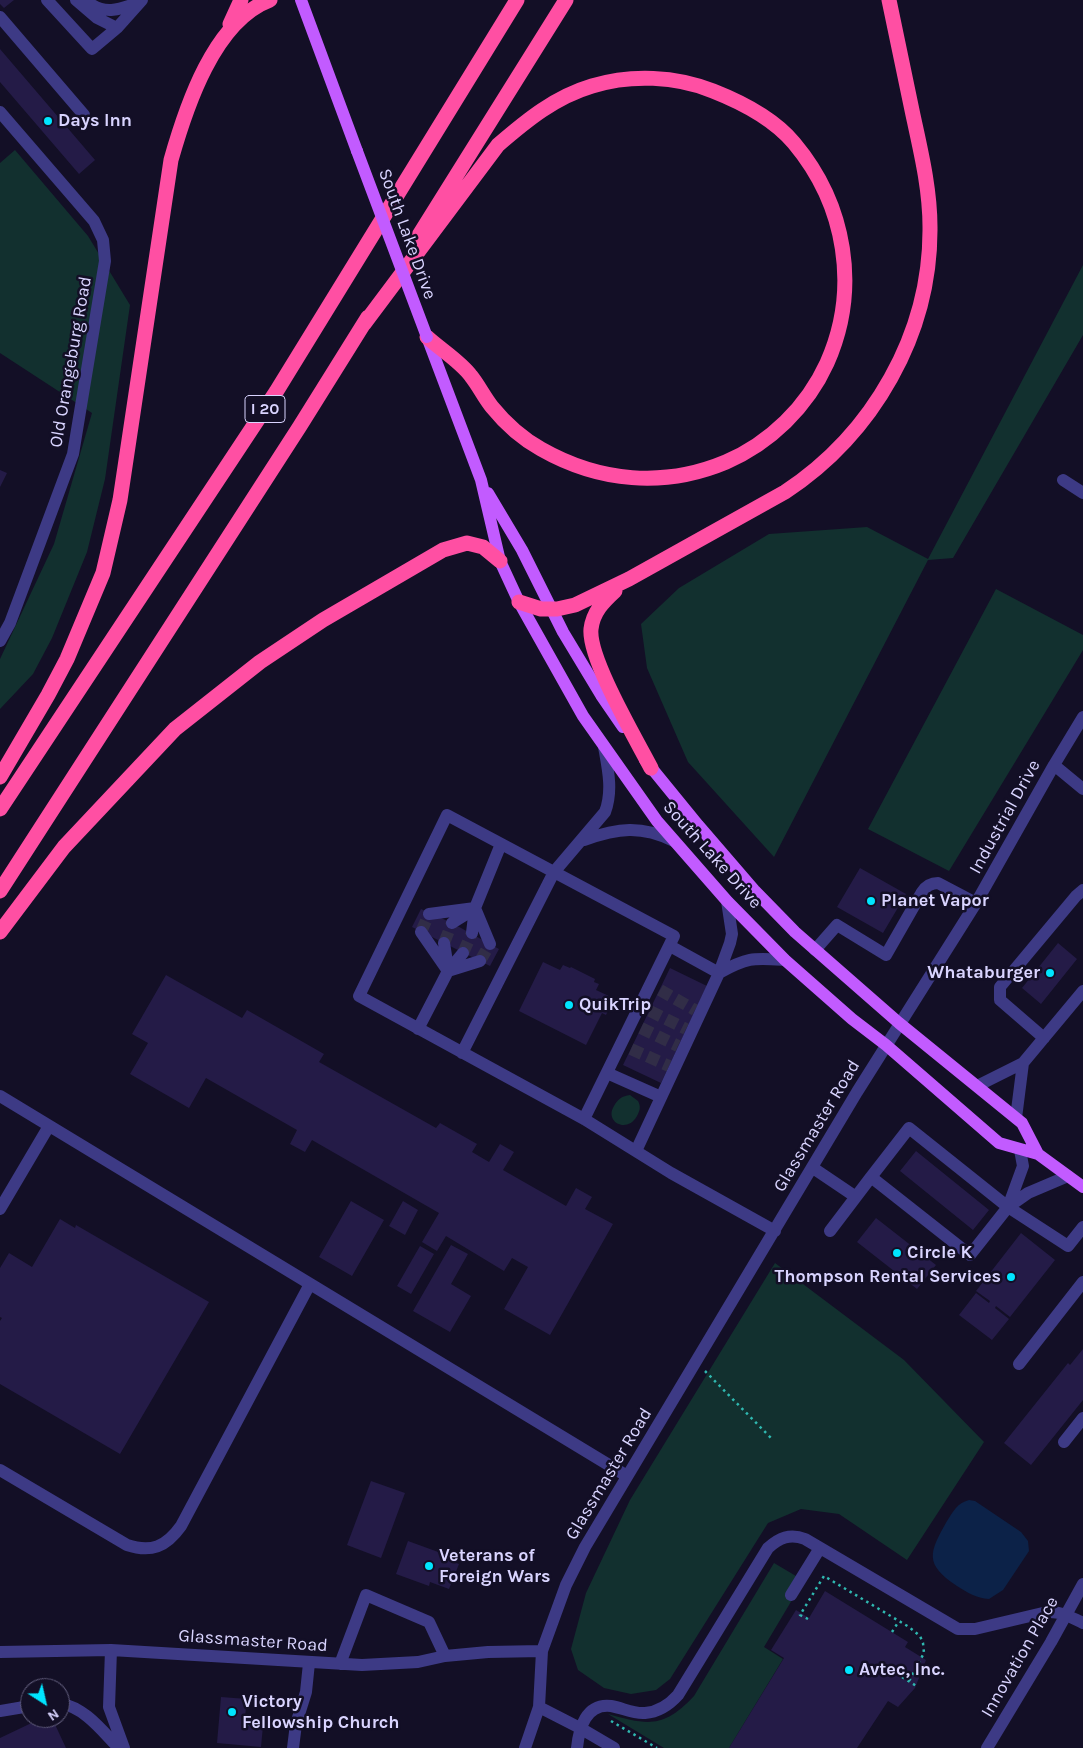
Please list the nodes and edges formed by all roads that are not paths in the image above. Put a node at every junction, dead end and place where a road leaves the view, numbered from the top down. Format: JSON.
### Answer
{"nodes":[{"id":1,"x":47,"y":0,"type":"edge"},
{"id":2,"x":76,"y":0,"type":"edge"},
{"id":3,"x":86,"y":0,"type":"edge"},
{"id":4,"x":142,"y":0,"type":"edge"},
{"id":5,"x":241,"y":0,"type":"edge"},
{"id":6,"x":270,"y":0,"type":"edge"},
{"id":7,"x":301,"y":0,"type":"edge"},
{"id":8,"x":517,"y":0,"type":"edge"},
{"id":9,"x":566,"y":0,"type":"edge"},
{"id":10,"x":889,"y":0,"type":"edge"},
{"id":11,"x":0,"y":17,"type":"edge"},
{"id":12,"x":117,"y":28,"type":"junction"},
{"id":13,"x":221,"y":42,"type":"junction"},
{"id":14,"x":0,"y":112,"type":"edge"},
{"id":15,"x":84,"y":115,"type":"dead end"},
{"id":16,"x":364,"y":324,"type":"junction"},
{"id":17,"x":427,"y":337,"type":"junction"},
{"id":18,"x":480,"y":480,"type":"junction"},
{"id":19,"x":1063,"y":480,"type":"dead end"},
{"id":20,"x":1083,"y":493,"type":"edge"},
{"id":21,"x":500,"y":561,"type":"junction"},
{"id":22,"x":629,"y":578,"type":"junction"},
{"id":23,"x":520,"y":602,"type":"junction"},
{"id":24,"x":551,"y":609,"type":"junction"},
{"id":25,"x":0,"y":641,"type":"edge"},
{"id":26,"x":1083,"y":717,"type":"edge"},
{"id":27,"x":604,"y":747,"type":"junction"},
{"id":28,"x":1054,"y":765,"type":"junction"},
{"id":29,"x":651,"y":768,"type":"junction"},
{"id":30,"x":0,"y":777,"type":"edge"},
{"id":31,"x":1083,"y":789,"type":"edge"},
{"id":32,"x":0,"y":809,"type":"edge"},
{"id":33,"x":582,"y":841,"type":"junction"},
{"id":34,"x":674,"y":841,"type":"junction"},
{"id":35,"x":501,"y":844,"type":"junction"},
{"id":36,"x":554,"y":872,"type":"junction"},
{"id":37,"x":1083,"y":890,"type":"edge"},
{"id":38,"x":0,"y":891,"type":"edge"},
{"id":39,"x":727,"y":901,"type":"junction"},
{"id":40,"x":976,"y":903,"type":"junction"},
{"id":41,"x":475,"y":908,"type":"junction"},
{"id":42,"x":429,"y":914,"type":"dead end"},
{"id":43,"x":452,"y":923,"type":"tunnel mouth"},
{"id":44,"x":0,"y":932,"type":"edge"},
{"id":45,"x":421,"y":932,"type":"dead end"},
{"id":46,"x":472,"y":933,"type":"tunnel mouth"},
{"id":47,"x":444,"y":943,"type":"tunnel mouth"},
{"id":48,"x":490,"y":944,"type":"dead end"},
{"id":49,"x":670,"y":946,"type":"junction"},
{"id":50,"x":815,"y":950,"type":"junction"},
{"id":51,"x":464,"y":953,"type":"tunnel mouth"},
{"id":52,"x":785,"y":960,"type":"junction"},
{"id":53,"x":480,"y":961,"type":"tunnel mouth"},
{"id":54,"x":448,"y":971,"type":"junction"},
{"id":55,"x":719,"y":973,"type":"junction"},
{"id":56,"x":1083,"y":991,"type":"edge"},
{"id":57,"x":899,"y":1023,"type":"junction"},
{"id":58,"x":418,"y":1029,"type":"junction"},
{"id":59,"x":1044,"y":1038,"type":"junction"},
{"id":60,"x":889,"y":1040,"type":"junction"},
{"id":61,"x":462,"y":1052,"type":"junction"},
{"id":62,"x":1023,"y":1063,"type":"junction"},
{"id":63,"x":607,"y":1073,"type":"junction"},
{"id":64,"x":977,"y":1086,"type":"junction"},
{"id":65,"x":0,"y":1096,"type":"edge"},
{"id":66,"x":661,"y":1097,"type":"junction"},
{"id":67,"x":1016,"y":1118,"type":"junction"},
{"id":68,"x":584,"y":1119,"type":"junction"},
{"id":69,"x":49,"y":1126,"type":"junction"},
{"id":70,"x":1020,"y":1150,"type":"junction"},
{"id":71,"x":636,"y":1151,"type":"junction"},
{"id":72,"x":1038,"y":1154,"type":"junction"},
{"id":73,"x":813,"y":1168,"type":"junction"},
{"id":74,"x":871,"y":1176,"type":"junction"},
{"id":75,"x":1068,"y":1176,"type":"junction"},
{"id":76,"x":1083,"y":1186,"type":"edge"},
{"id":77,"x":856,"y":1197,"type":"junction"},
{"id":78,"x":1008,"y":1207,"type":"junction"},
{"id":79,"x":0,"y":1209,"type":"edge"},
{"id":80,"x":1083,"y":1227,"type":"edge"},
{"id":81,"x":775,"y":1231,"type":"junction"},
{"id":82,"x":830,"y":1231,"type":"dead end"},
{"id":83,"x":1083,"y":1282,"type":"edge"},
{"id":84,"x":310,"y":1284,"type":"junction"},
{"id":85,"x":1019,"y":1364,"type":"dead end"},
{"id":86,"x":1083,"y":1418,"type":"edge"},
{"id":87,"x":1064,"y":1442,"type":"dead end"},
{"id":88,"x":0,"y":1470,"type":"edge"},
{"id":89,"x":627,"y":1476,"type":"junction"},
{"id":90,"x":820,"y":1548,"type":"junction"},
{"id":91,"x":1083,"y":1584,"type":"edge"},
{"id":92,"x":791,"y":1595,"type":"dead end"},
{"id":93,"x":1066,"y":1614,"type":"junction"},
{"id":94,"x":1083,"y":1623,"type":"edge"},
{"id":95,"x":111,"y":1650,"type":"junction"},
{"id":96,"x":542,"y":1651,"type":"junction"},
{"id":97,"x":0,"y":1652,"type":"edge"},
{"id":98,"x":445,"y":1656,"type":"junction"},
{"id":99,"x":308,"y":1663,"type":"junction"},
{"id":100,"x":340,"y":1664,"type":"junction"},
{"id":101,"x":70,"y":1706,"type":"edge"},
{"id":102,"x":539,"y":1706,"type":"junction"},
{"id":103,"x":20,"y":1708,"type":"edge"},
{"id":104,"x":0,"y":1711,"type":"edge"},
{"id":105,"x":580,"y":1728,"type":"junction"},
{"id":106,"x":122,"y":1745,"type":"edge"},
{"id":107,"x":293,"y":1748,"type":"edge"},
{"id":108,"x":525,"y":1748,"type":"edge"},
{"id":109,"x":577,"y":1748,"type":"edge"},
{"id":110,"x":614,"y":1748,"type":"edge"},
{"id":111,"x":987,"y":1748,"type":"edge"}],
"edges":[{"from":1,"to":12,"type":"street"},
{"from":2,"to":12,"type":"street"},
{"from":3,"to":4,"type":"street"},
{"from":4,"to":12,"type":"street"},
{"from":5,"to":13,"type":"highway"},
{"from":6,"to":13,"type":"highway"},
{"from":7,"to":17,"type":"main road","name":"South Lake Drive","bridge":true},
{"from":8,"to":32,"type":"highway","number":"I 20"},
{"from":9,"to":16,"type":"highway","number":"I 20"},
{"from":10,"to":22,"type":"highway"},
{"from":11,"to":15,"type":"street"},
{"from":13,"to":30,"type":"highway"},
{"from":14,"to":25,"type":"street","name":"Old Orangeburg Road"},
{"from":16,"to":17,"type":"highway"},
{"from":16,"to":38,"type":"highway","number":"I 20"},
{"from":17,"to":18,"type":"main road","name":"South Lake Drive"},
{"from":18,"to":21,"type":"main road","name":"South Lake Drive"},
{"from":18,"to":24,"type":"main road","name":"South Lake Drive"},
{"from":19,"to":20,"type":"street"},
{"from":21,"to":23,"type":"main road","name":"South Lake Drive"},
{"from":21,"to":44,"type":"highway"},
{"from":22,"to":24,"type":"highway"},
{"from":22,"to":29,"type":"highway"},
{"from":23,"to":24,"type":"highway"},
{"from":23,"to":27,"type":"main road","name":"South Lake Drive"},
{"from":24,"to":29,"type":"main road","name":"South Lake Drive"},
{"from":26,"to":28,"type":"street","name":"Industrial Drive"},
{"from":27,"to":33,"type":"street"},
{"from":27,"to":34,"type":"main road","name":"South Lake Drive"},
{"from":28,"to":31,"type":"street"},
{"from":28,"to":40,"type":"street","name":"Industrial Drive"},
{"from":29,"to":50,"type":"main road","name":"South Lake Drive"},
{"from":33,"to":34,"type":"street"},
{"from":33,"to":36,"type":"street"},
{"from":34,"to":39,"type":"main road","name":"South Lake Drive"},
{"from":35,"to":36,"type":"street"},
{"from":35,"to":41,"type":"street"},
{"from":35,"to":58,"type":"street"},
{"from":36,"to":49,"type":"street"},
{"from":36,"to":61,"type":"street"},
{"from":37,"to":59,"type":"street"},
{"from":39,"to":52,"type":"main road","name":"South Lake Drive"},
{"from":39,"to":55,"type":"street"},
{"from":40,"to":50,"type":"street"},
{"from":40,"to":57,"type":"street","name":"Industrial Drive"},
{"from":41,"to":42,"type":"street"},
{"from":41,"to":43,"type":"street"},
{"from":41,"to":46,"type":"street"},
{"from":41,"to":48,"type":"street"},
{"from":45,"to":54,"type":"street"},
{"from":47,"to":54,"type":"street"},
{"from":49,"to":55,"type":"street"},
{"from":49,"to":63,"type":"street"},
{"from":50,"to":57,"type":"main road","name":"South Lake Drive"},
{"from":51,"to":54,"type":"street"},
{"from":52,"to":55,"type":"street"},
{"from":52,"to":60,"type":"main road","name":"South Lake Drive"},
{"from":53,"to":54,"type":"street"},
{"from":54,"to":58,"type":"street"},
{"from":55,"to":66,"type":"street"},
{"from":56,"to":59,"type":"street"},
{"from":57,"to":60,"type":"street","name":"Industrial Drive"},
{"from":57,"to":64,"type":"main road","name":"South Lake Drive"},
{"from":58,"to":61,"type":"street"},
{"from":59,"to":62,"type":"street"},
{"from":60,"to":70,"type":"main road","name":"South Lake Drive"},
{"from":60,"to":73,"type":"street","name":"Glassmaster Road"},
{"from":61,"to":68,"type":"street"},
{"from":62,"to":64,"type":"street"},
{"from":62,"to":67,"type":"street"},
{"from":63,"to":66,"type":"street"},
{"from":63,"to":68,"type":"street"},
{"from":64,"to":67,"type":"main road","name":"South Lake Drive"},
{"from":65,"to":69,"type":"street"},
{"from":66,"to":71,"type":"street"},
{"from":67,"to":72,"type":"main road","name":"South Lake Drive"},
{"from":68,"to":71,"type":"street"},
{"from":69,"to":79,"type":"street"},
{"from":69,"to":84,"type":"street"},
{"from":70,"to":72,"type":"main road","name":"South Lake Drive"},
{"from":70,"to":78,"type":"street"},
{"from":71,"to":81,"type":"street"},
{"from":72,"to":75,"type":"main road","name":"South Lake Drive"},
{"from":73,"to":77,"type":"street"},
{"from":73,"to":81,"type":"street","name":"Glassmaster Road"},
{"from":74,"to":77,"type":"street"},
{"from":74,"to":78,"type":"street"},
{"from":74,"to":78,"type":"street"},
{"from":75,"to":76,"type":"main road","name":"South Lake Drive"},
{"from":75,"to":78,"type":"street"},
{"from":77,"to":82,"type":"street"},
{"from":78,"to":80,"type":"street"},
{"from":81,"to":89,"type":"street","name":"Glassmaster Road"},
{"from":83,"to":85,"type":"street"},
{"from":84,"to":88,"type":"street"},
{"from":84,"to":89,"type":"street"},
{"from":86,"to":87,"type":"street"},
{"from":89,"to":96,"type":"street","name":"Glassmaster Road"},
{"from":90,"to":92,"type":"street"},
{"from":90,"to":93,"type":"street"},
{"from":90,"to":105,"type":"street"},
{"from":91,"to":93,"type":"street","name":"Innovation Place"},
{"from":93,"to":94,"type":"street"},
{"from":93,"to":111,"type":"street","name":"Innovation Place"},
{"from":95,"to":97,"type":"street","name":"Glassmaster Road"},
{"from":95,"to":99,"type":"street","name":"Glassmaster Road"},
{"from":95,"to":106,"type":"street"},
{"from":96,"to":98,"type":"street","name":"Glassmaster Road"},
{"from":96,"to":102,"type":"street"},
{"from":98,"to":100,"type":"street","name":"Glassmaster Road"},
{"from":98,"to":100,"type":"street"},
{"from":99,"to":100,"type":"street","name":"Glassmaster Road"},
{"from":99,"to":107,"type":"street"},
{"from":101,"to":106,"type":"street"},
{"from":102,"to":105,"type":"street"},
{"from":102,"to":108,"type":"street"},
{"from":103,"to":104,"type":"street"},
{"from":105,"to":109,"type":"street"},
{"from":105,"to":110,"type":"street"}]}
